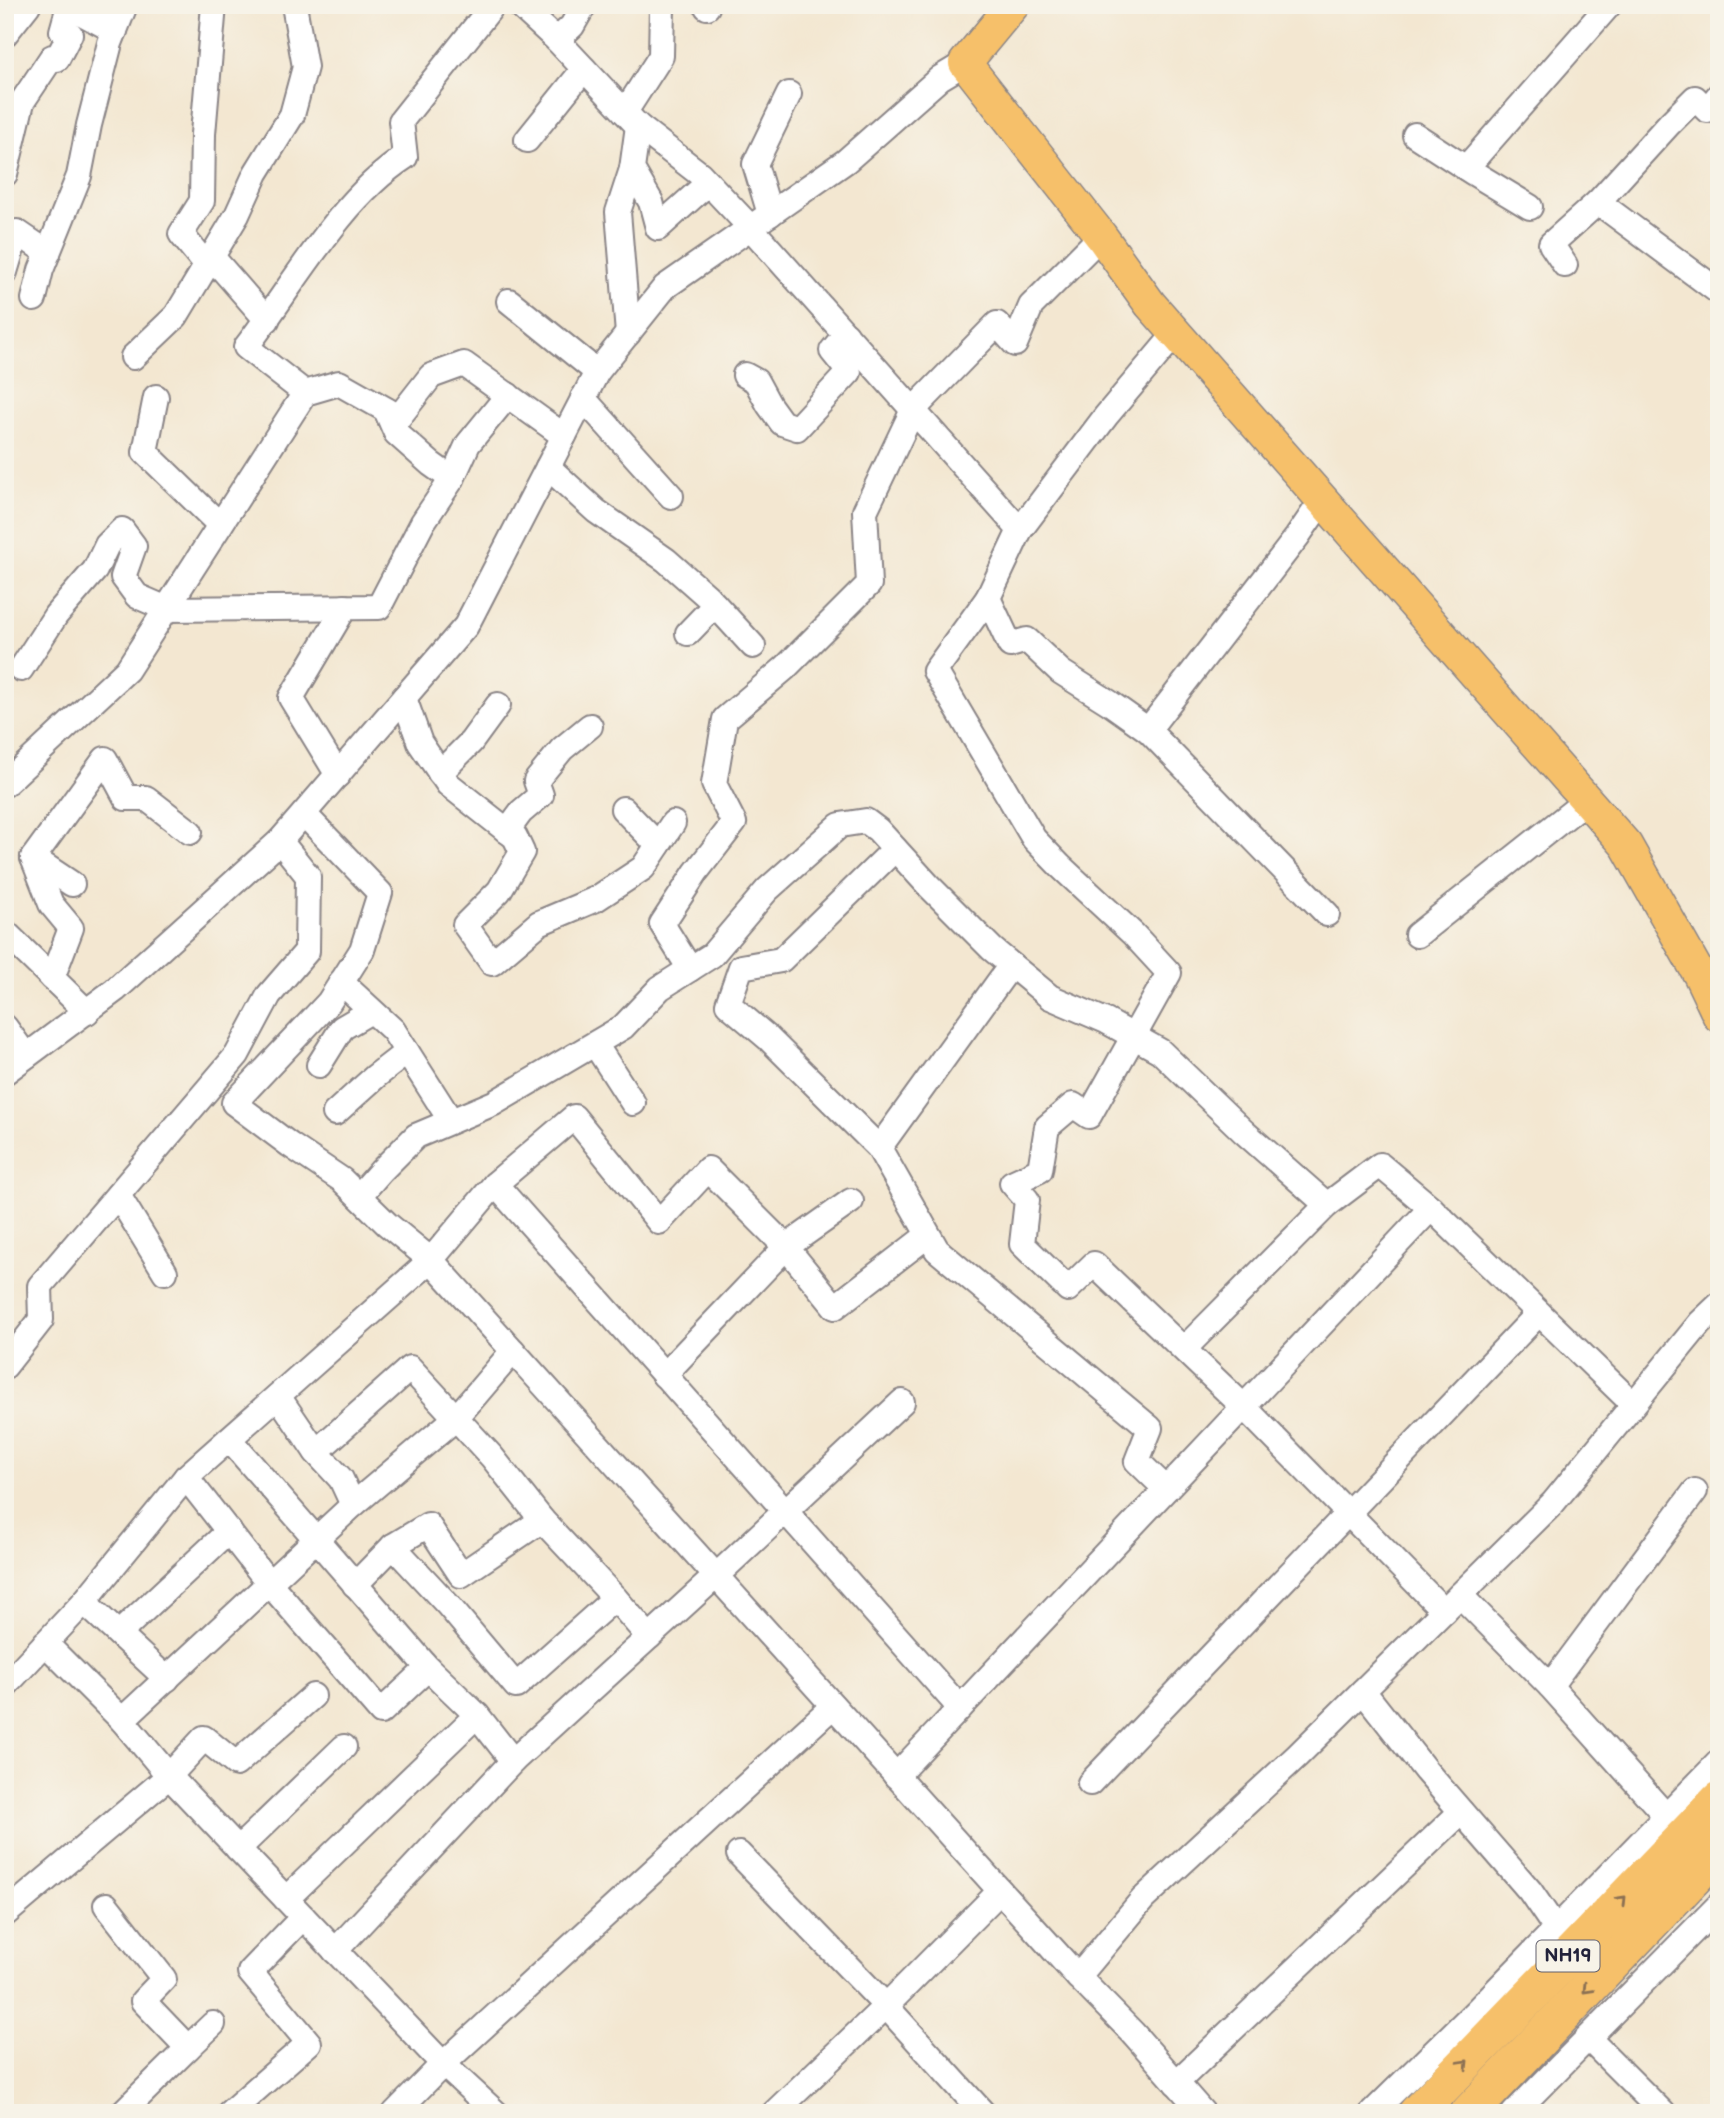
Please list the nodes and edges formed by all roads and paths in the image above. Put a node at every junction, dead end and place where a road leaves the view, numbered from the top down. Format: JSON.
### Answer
{"nodes":[{"id":1,"x":28,"y":5,"type":"edge"},
{"id":2,"x":125,"y":5,"type":"edge"},
{"id":3,"x":214,"y":5,"type":"edge"},
{"id":4,"x":294,"y":5,"type":"edge"},
{"id":5,"x":493,"y":5,"type":"edge"},
{"id":6,"x":519,"y":5,"type":"edge"},
{"id":7,"x":584,"y":5,"type":"edge"},
{"id":8,"x":662,"y":5,"type":"edge"},
{"id":9,"x":1609,"y":5,"type":"edge"},
{"id":10,"x":1012,"y":6,"type":"edge"},
{"id":11,"x":115,"y":31,"type":"junction"},
{"id":12,"x":5,"y":34,"type":"edge"},
{"id":13,"x":557,"y":40,"type":"junction"},
{"id":14,"x":965,"y":63,"type":"junction"},
{"id":15,"x":584,"y":69,"type":"junction"},
{"id":16,"x":789,"y":94,"type":"dead end"},
{"id":17,"x":1715,"y":109,"type":"edge"},
{"id":18,"x":632,"y":119,"type":"junction"},
{"id":19,"x":1415,"y":135,"type":"dead end"},
{"id":20,"x":527,"y":140,"type":"dead end"},
{"id":21,"x":1466,"y":168,"type":"junction"},
{"id":22,"x":632,"y":169,"type":"junction"},
{"id":23,"x":5,"y":174,"type":"edge"},
{"id":24,"x":708,"y":183,"type":"junction"},
{"id":25,"x":1598,"y":202,"type":"junction"},
{"id":26,"x":1530,"y":207,"type":"dead end"},
{"id":27,"x":760,"y":221,"type":"junction"},
{"id":28,"x":1101,"y":236,"type":"junction"},
{"id":29,"x":48,"y":253,"type":"junction"},
{"id":30,"x":210,"y":261,"type":"junction"},
{"id":31,"x":1565,"y":265,"type":"dead end"},
{"id":32,"x":5,"y":272,"type":"edge"},
{"id":33,"x":1719,"y":292,"type":"edge"},
{"id":34,"x":34,"y":299,"type":"dead end"},
{"id":35,"x":509,"y":301,"type":"dead end"},
{"id":36,"x":267,"y":320,"type":"junction"},
{"id":37,"x":1176,"y":333,"type":"junction"},
{"id":38,"x":628,"y":334,"type":"junction"},
{"id":39,"x":846,"y":334,"type":"junction"},
{"id":40,"x":133,"y":357,"type":"dead end"},
{"id":41,"x":597,"y":372,"type":"junction"},
{"id":42,"x":745,"y":375,"type":"dead end"},
{"id":43,"x":305,"y":393,"type":"junction"},
{"id":44,"x":508,"y":396,"type":"junction"},
{"id":45,"x":156,"y":397,"type":"dead end"},
{"id":46,"x":583,"y":398,"type":"junction"},
{"id":47,"x":386,"y":410,"type":"junction"},
{"id":48,"x":913,"y":410,"type":"junction"},
{"id":49,"x":564,"y":436,"type":"junction"},
{"id":50,"x":548,"y":467,"type":"junction"},
{"id":51,"x":452,"y":479,"type":"junction"},
{"id":52,"x":671,"y":496,"type":"dead end"},
{"id":53,"x":1323,"y":499,"type":"junction"},
{"id":54,"x":220,"y":525,"type":"junction"},
{"id":55,"x":1020,"y":530,"type":"junction"},
{"id":56,"x":988,"y":598,"type":"junction"},
{"id":57,"x":715,"y":605,"type":"junction"},
{"id":58,"x":345,"y":607,"type":"junction"},
{"id":59,"x":167,"y":609,"type":"junction"},
{"id":60,"x":688,"y":633,"type":"dead end"},
{"id":61,"x":753,"y":646,"type":"dead end"},
{"id":62,"x":22,"y":669,"type":"dead end"},
{"id":63,"x":404,"y":698,"type":"junction"},
{"id":64,"x":498,"y":705,"type":"dead end"},
{"id":65,"x":590,"y":726,"type":"dead end"},
{"id":66,"x":1149,"y":730,"type":"junction"},
{"id":67,"x":440,"y":773,"type":"junction"},
{"id":68,"x":338,"y":775,"type":"junction"},
{"id":69,"x":5,"y":784,"type":"edge"},
{"id":70,"x":1587,"y":800,"type":"junction"},
{"id":71,"x":623,"y":809,"type":"dead end"},
{"id":72,"x":304,"y":814,"type":"junction"},
{"id":73,"x":673,"y":823,"type":"dead end"},
{"id":74,"x":507,"y":831,"type":"junction"},
{"id":75,"x":190,"y":832,"type":"dead end"},
{"id":76,"x":280,"y":841,"type":"junction"},
{"id":77,"x":658,"y":845,"type":"junction"},
{"id":78,"x":895,"y":849,"type":"junction"},
{"id":79,"x":33,"y":858,"type":"junction"},
{"id":80,"x":72,"y":884,"type":"dead end"},
{"id":81,"x":1327,"y":914,"type":"dead end"},
{"id":82,"x":735,"y":927,"type":"junction"},
{"id":83,"x":5,"y":932,"type":"edge"},
{"id":84,"x":1418,"y":935,"type":"dead end"},
{"id":85,"x":1011,"y":965,"type":"junction"},
{"id":86,"x":741,"y":967,"type":"junction"},
{"id":87,"x":690,"y":969,"type":"junction"},
{"id":88,"x":52,"y":978,"type":"junction"},
{"id":89,"x":341,"y":982,"type":"junction"},
{"id":90,"x":371,"y":1011,"type":"junction"},
{"id":91,"x":87,"y":1012,"type":"junction"},
{"id":92,"x":1719,"y":1016,"type":"edge"},
{"id":93,"x":5,"y":1027,"type":"edge"},
{"id":94,"x":1133,"y":1037,"type":"junction"},
{"id":95,"x":595,"y":1044,"type":"junction"},
{"id":96,"x":408,"y":1052,"type":"junction"},
{"id":97,"x":26,"y":1056,"type":"junction"},
{"id":98,"x":319,"y":1065,"type":"dead end"},
{"id":99,"x":5,"y":1072,"type":"edge"},
{"id":100,"x":633,"y":1103,"type":"dead end"},
{"id":101,"x":335,"y":1113,"type":"dead end"},
{"id":102,"x":451,"y":1121,"type":"junction"},
{"id":103,"x":879,"y":1148,"type":"junction"},
{"id":104,"x":495,"y":1184,"type":"junction"},
{"id":105,"x":118,"y":1195,"type":"junction"},
{"id":106,"x":359,"y":1196,"type":"junction"},
{"id":107,"x":851,"y":1201,"type":"dead end"},
{"id":108,"x":1327,"y":1205,"type":"junction"},
{"id":109,"x":1431,"y":1208,"type":"junction"},
{"id":110,"x":928,"y":1235,"type":"junction"},
{"id":111,"x":786,"y":1247,"type":"junction"},
{"id":112,"x":431,"y":1260,"type":"junction"},
{"id":113,"x":165,"y":1272,"type":"dead end"},
{"id":114,"x":1719,"y":1305,"type":"edge"},
{"id":115,"x":1539,"y":1313,"type":"junction"},
{"id":116,"x":1184,"y":1349,"type":"junction"},
{"id":117,"x":513,"y":1352,"type":"junction"},
{"id":118,"x":5,"y":1366,"type":"edge"},
{"id":119,"x":664,"y":1375,"type":"junction"},
{"id":120,"x":278,"y":1396,"type":"junction"},
{"id":121,"x":902,"y":1402,"type":"dead end"},
{"id":122,"x":1633,"y":1404,"type":"junction"},
{"id":123,"x":1244,"y":1407,"type":"junction"},
{"id":124,"x":456,"y":1418,"type":"junction"},
{"id":125,"x":229,"y":1439,"type":"junction"},
{"id":126,"x":316,"y":1452,"type":"junction"},
{"id":127,"x":186,"y":1477,"type":"junction"},
{"id":128,"x":1166,"y":1489,"type":"junction"},
{"id":129,"x":1695,"y":1491,"type":"dead end"},
{"id":130,"x":353,"y":1505,"type":"junction"},
{"id":131,"x":786,"y":1511,"type":"junction"},
{"id":132,"x":1348,"y":1513,"type":"junction"},
{"id":133,"x":542,"y":1520,"type":"junction"},
{"id":134,"x":229,"y":1531,"type":"junction"},
{"id":135,"x":316,"y":1540,"type":"junction"},
{"id":136,"x":393,"y":1546,"type":"junction"},
{"id":137,"x":716,"y":1576,"type":"junction"},
{"id":138,"x":270,"y":1583,"type":"junction"},
{"id":139,"x":355,"y":1585,"type":"junction"},
{"id":140,"x":615,"y":1598,"type":"junction"},
{"id":141,"x":84,"y":1602,"type":"junction"},
{"id":142,"x":1452,"y":1603,"type":"junction"},
{"id":143,"x":121,"y":1636,"type":"junction"},
{"id":144,"x":649,"y":1637,"type":"junction"},
{"id":145,"x":45,"y":1643,"type":"junction"},
{"id":146,"x":428,"y":1668,"type":"junction"},
{"id":147,"x":167,"y":1679,"type":"junction"},
{"id":148,"x":5,"y":1686,"type":"edge"},
{"id":149,"x":1550,"y":1686,"type":"junction"},
{"id":150,"x":1363,"y":1691,"type":"junction"},
{"id":151,"x":313,"y":1696,"type":"dead end"},
{"id":152,"x":833,"y":1706,"type":"junction"},
{"id":153,"x":960,"y":1708,"type":"junction"},
{"id":154,"x":477,"y":1714,"type":"junction"},
{"id":155,"x":122,"y":1720,"type":"junction"},
{"id":156,"x":344,"y":1748,"type":"dead end"},
{"id":157,"x":513,"y":1761,"type":"junction"},
{"id":158,"x":1719,"y":1762,"type":"edge"},
{"id":159,"x":169,"y":1776,"type":"junction"},
{"id":160,"x":896,"y":1776,"type":"junction"},
{"id":161,"x":1090,"y":1783,"type":"dead end"},
{"id":162,"x":1719,"y":1800,"type":"edge"},
{"id":163,"x":1461,"y":1812,"type":"junction"},
{"id":164,"x":1666,"y":1816,"type":"junction"},
{"id":165,"x":238,"y":1849,"type":"junction"},
{"id":166,"x":1719,"y":1851,"type":"edge"},
{"id":167,"x":739,"y":1854,"type":"dead end"},
{"id":168,"x":1000,"y":1891,"type":"junction"},
{"id":169,"x":286,"y":1899,"type":"junction"},
{"id":170,"x":106,"y":1905,"type":"dead end"},
{"id":171,"x":1719,"y":1905,"type":"edge"},
{"id":172,"x":5,"y":1914,"type":"edge"},
{"id":173,"x":303,"y":1917,"type":"junction"},
{"id":174,"x":1556,"y":1929,"type":"junction"},
{"id":175,"x":335,"y":1951,"type":"junction"},
{"id":176,"x":1078,"y":1976,"type":"junction"},
{"id":177,"x":886,"y":2006,"type":"junction"},
{"id":178,"x":214,"y":2024,"type":"dead end"},
{"id":179,"x":1588,"y":2038,"type":"junction"},
{"id":180,"x":188,"y":2048,"type":"junction"},
{"id":181,"x":443,"y":2064,"type":"junction"},
{"id":182,"x":1176,"y":2083,"type":"junction"},
{"id":183,"x":975,"y":2110,"type":"edge"},
{"id":184,"x":122,"y":2113,"type":"edge"},
{"id":185,"x":229,"y":2113,"type":"edge"},
{"id":186,"x":395,"y":2113,"type":"edge"},
{"id":187,"x":496,"y":2113,"type":"edge"},
{"id":188,"x":774,"y":2113,"type":"edge"},
{"id":189,"x":1203,"y":2113,"type":"edge"},
{"id":190,"x":1372,"y":2113,"type":"edge"},
{"id":191,"x":1417,"y":2113,"type":"edge"},
{"id":192,"x":1469,"y":2113,"type":"edge"},
{"id":193,"x":1514,"y":2113,"type":"edge"},
{"id":194,"x":1664,"y":2113,"type":"edge"}],
"edges":[{"from":1,"to":12,"type":"street"},
{"from":2,"to":11,"type":"street"},
{"from":3,"to":30,"type":"street"},
{"from":4,"to":30,"type":"street"},
{"from":5,"to":36,"type":"street"},
{"from":6,"to":13,"type":"street"},
{"from":7,"to":13,"type":"street"},
{"from":8,"to":18,"type":"street"},
{"from":9,"to":21,"type":"street"},
{"from":10,"to":14,"type":"main road"},
{"from":11,"to":23,"type":"street"},
{"from":11,"to":29,"type":"street"},
{"from":13,"to":15,"type":"street"},
{"from":14,"to":27,"type":"street"},
{"from":14,"to":28,"type":"main road"},
{"from":15,"to":18,"type":"street"},
{"from":15,"to":20,"type":"street"},
{"from":16,"to":27,"type":"street"},
{"from":17,"to":25,"type":"street"},
{"from":18,"to":22,"type":"street"},
{"from":18,"to":24,"type":"street"},
{"from":19,"to":21,"type":"street"},
{"from":21,"to":26,"type":"street"},
{"from":22,"to":24,"type":"street"},
{"from":22,"to":38,"type":"street"},
{"from":24,"to":27,"type":"street"},
{"from":25,"to":31,"type":"street"},
{"from":25,"to":33,"type":"street"},
{"from":27,"to":38,"type":"street"},
{"from":27,"to":39,"type":"street"},
{"from":28,"to":37,"type":"main road"},
{"from":28,"to":48,"type":"street"},
{"from":29,"to":32,"type":"street"},
{"from":29,"to":34,"type":"street"},
{"from":30,"to":36,"type":"street"},
{"from":30,"to":40,"type":"street"},
{"from":35,"to":41,"type":"street"},
{"from":36,"to":43,"type":"street"},
{"from":37,"to":53,"type":"main road"},
{"from":37,"to":55,"type":"street"},
{"from":38,"to":41,"type":"street"},
{"from":39,"to":42,"type":"street"},
{"from":39,"to":48,"type":"street"},
{"from":41,"to":46,"type":"street"},
{"from":43,"to":47,"type":"street"},
{"from":43,"to":54,"type":"street"},
{"from":44,"to":47,"type":"street"},
{"from":44,"to":49,"type":"street"},
{"from":44,"to":51,"type":"street"},
{"from":45,"to":54,"type":"street"},
{"from":46,"to":49,"type":"street"},
{"from":46,"to":52,"type":"street"},
{"from":47,"to":51,"type":"street"},
{"from":48,"to":55,"type":"street"},
{"from":48,"to":87,"type":"street"},
{"from":49,"to":50,"type":"street"},
{"from":50,"to":57,"type":"street"},
{"from":50,"to":63,"type":"street"},
{"from":51,"to":58,"type":"street"},
{"from":53,"to":66,"type":"street"},
{"from":53,"to":70,"type":"main road"},
{"from":54,"to":59,"type":"street"},
{"from":55,"to":56,"type":"street"},
{"from":56,"to":66,"type":"street"},
{"from":56,"to":94,"type":"street"},
{"from":57,"to":60,"type":"street"},
{"from":57,"to":61,"type":"street"},
{"from":58,"to":59,"type":"street"},
{"from":58,"to":68,"type":"street"},
{"from":59,"to":62,"type":"street"},
{"from":59,"to":69,"type":"street"},
{"from":63,"to":67,"type":"street"},
{"from":63,"to":68,"type":"street"},
{"from":64,"to":67,"type":"street"},
{"from":65,"to":74,"type":"street"},
{"from":66,"to":81,"type":"street"},
{"from":67,"to":74,"type":"street"},
{"from":68,"to":72,"type":"street"},
{"from":70,"to":84,"type":"street"},
{"from":70,"to":92,"type":"main road"},
{"from":71,"to":77,"type":"street"},
{"from":72,"to":76,"type":"street"},
{"from":72,"to":89,"type":"street"},
{"from":73,"to":77,"type":"street"},
{"from":74,"to":77,"type":"street"},
{"from":75,"to":79,"type":"street"},
{"from":76,"to":91,"type":"street"},
{"from":76,"to":105,"type":"street"},
{"from":78,"to":82,"type":"street"},
{"from":78,"to":85,"type":"street"},
{"from":78,"to":86,"type":"street"},
{"from":79,"to":80,"type":"street"},
{"from":79,"to":88,"type":"street"},
{"from":82,"to":86,"type":"street"},
{"from":82,"to":87,"type":"street"},
{"from":83,"to":88,"type":"street"},
{"from":85,"to":94,"type":"street"},
{"from":85,"to":103,"type":"street"},
{"from":86,"to":103,"type":"street"},
{"from":87,"to":95,"type":"street"},
{"from":88,"to":91,"type":"street"},
{"from":89,"to":90,"type":"street"},
{"from":89,"to":106,"type":"street"},
{"from":90,"to":96,"type":"street"},
{"from":90,"to":98,"type":"street"},
{"from":91,"to":97,"type":"street"},
{"from":93,"to":97,"type":"street"},
{"from":94,"to":108,"type":"street"},
{"from":94,"to":116,"type":"street"},
{"from":95,"to":100,"type":"street"},
{"from":95,"to":102,"type":"street"},
{"from":96,"to":101,"type":"street"},
{"from":96,"to":102,"type":"street"},
{"from":97,"to":99,"type":"street"},
{"from":102,"to":106,"type":"street"},
{"from":103,"to":110,"type":"street"},
{"from":104,"to":111,"type":"street"},
{"from":104,"to":112,"type":"street"},
{"from":104,"to":119,"type":"street"},
{"from":105,"to":113,"type":"street"},
{"from":105,"to":118,"type":"street"},
{"from":106,"to":112,"type":"street"},
{"from":107,"to":111,"type":"street"},
{"from":108,"to":109,"type":"street"},
{"from":108,"to":116,"type":"street"},
{"from":109,"to":115,"type":"street"},
{"from":109,"to":123,"type":"street"},
{"from":110,"to":111,"type":"street"},
{"from":110,"to":128,"type":"street"},
{"from":111,"to":119,"type":"street"},
{"from":112,"to":117,"type":"street"},
{"from":112,"to":120,"type":"street"},
{"from":114,"to":122,"type":"street"},
{"from":115,"to":122,"type":"street"},
{"from":115,"to":132,"type":"street"},
{"from":116,"to":123,"type":"street"},
{"from":117,"to":124,"type":"street"},
{"from":117,"to":137,"type":"street"},
{"from":119,"to":131,"type":"street"},
{"from":120,"to":125,"type":"street"},
{"from":120,"to":126,"type":"street"},
{"from":121,"to":131,"type":"street"},
{"from":122,"to":142,"type":"street"},
{"from":123,"to":128,"type":"street"},
{"from":123,"to":132,"type":"street"},
{"from":124,"to":126,"type":"street"},
{"from":124,"to":130,"type":"street"},
{"from":124,"to":133,"type":"street"},
{"from":125,"to":127,"type":"street"},
{"from":125,"to":135,"type":"street"},
{"from":126,"to":130,"type":"street"},
{"from":127,"to":134,"type":"street"},
{"from":127,"to":141,"type":"street"},
{"from":128,"to":153,"type":"street"},
{"from":129,"to":149,"type":"street"},
{"from":130,"to":135,"type":"street"},
{"from":131,"to":137,"type":"street"},
{"from":131,"to":153,"type":"street"},
{"from":132,"to":142,"type":"street"},
{"from":132,"to":161,"type":"street"},
{"from":133,"to":136,"type":"street"},
{"from":133,"to":140,"type":"street"},
{"from":134,"to":138,"type":"street"},
{"from":134,"to":143,"type":"street"},
{"from":135,"to":138,"type":"street"},
{"from":135,"to":139,"type":"street"},
{"from":136,"to":139,"type":"street"},
{"from":136,"to":140,"type":"street"},
{"from":137,"to":144,"type":"street"},
{"from":137,"to":152,"type":"street"},
{"from":138,"to":146,"type":"street"},
{"from":138,"to":147,"type":"street"},
{"from":139,"to":146,"type":"street"},
{"from":140,"to":144,"type":"street"},
{"from":141,"to":143,"type":"street"},
{"from":141,"to":145,"type":"street"},
{"from":142,"to":149,"type":"street"},
{"from":142,"to":150,"type":"street"},
{"from":143,"to":147,"type":"street"},
{"from":144,"to":157,"type":"street"},
{"from":145,"to":148,"type":"street"},
{"from":145,"to":155,"type":"street"},
{"from":146,"to":154,"type":"street"},
{"from":147,"to":155,"type":"street"},
{"from":149,"to":164,"type":"street"},
{"from":150,"to":163,"type":"street"},
{"from":150,"to":176,"type":"street"},
{"from":151,"to":159,"type":"street"},
{"from":152,"to":160,"type":"street"},
{"from":152,"to":181,"type":"street"},
{"from":153,"to":160,"type":"street"},
{"from":154,"to":157,"type":"street"},
{"from":154,"to":169,"type":"street"},
{"from":155,"to":159,"type":"street"},
{"from":156,"to":165,"type":"street"},
{"from":157,"to":175,"type":"street"},
{"from":158,"to":164,"type":"street"},
{"from":159,"to":165,"type":"street"},
{"from":159,"to":172,"type":"street"},
{"from":160,"to":168,"type":"street"},
{"from":191,"to":162,"type":"highway","number":"NH19","one_way":true},
{"from":163,"to":174,"type":"street"},
{"from":163,"to":182,"type":"street"},
{"from":164,"to":174,"type":"street"},
{"from":165,"to":169,"type":"street"},
{"from":166,"to":192,"type":"highway","number":"NH19","one_way":true},
{"from":167,"to":177,"type":"street"},
{"from":168,"to":176,"type":"street"},
{"from":168,"to":177,"type":"street"},
{"from":169,"to":173,"type":"street"},
{"from":170,"to":180,"type":"street"},
{"from":171,"to":179,"type":"street"},
{"from":173,"to":175,"type":"street"},
{"from":173,"to":185,"type":"street"},
{"from":174,"to":190,"type":"street"},
{"from":175,"to":181,"type":"street"},
{"from":176,"to":182,"type":"street"},
{"from":177,"to":183,"type":"street"},
{"from":177,"to":188,"type":"street"},
{"from":178,"to":180,"type":"street"},
{"from":179,"to":193,"type":"street"},
{"from":179,"to":194,"type":"street"},
{"from":180,"to":184,"type":"street"},
{"from":181,"to":186,"type":"street"},
{"from":181,"to":187,"type":"street"},
{"from":182,"to":189,"type":"street"}]}
